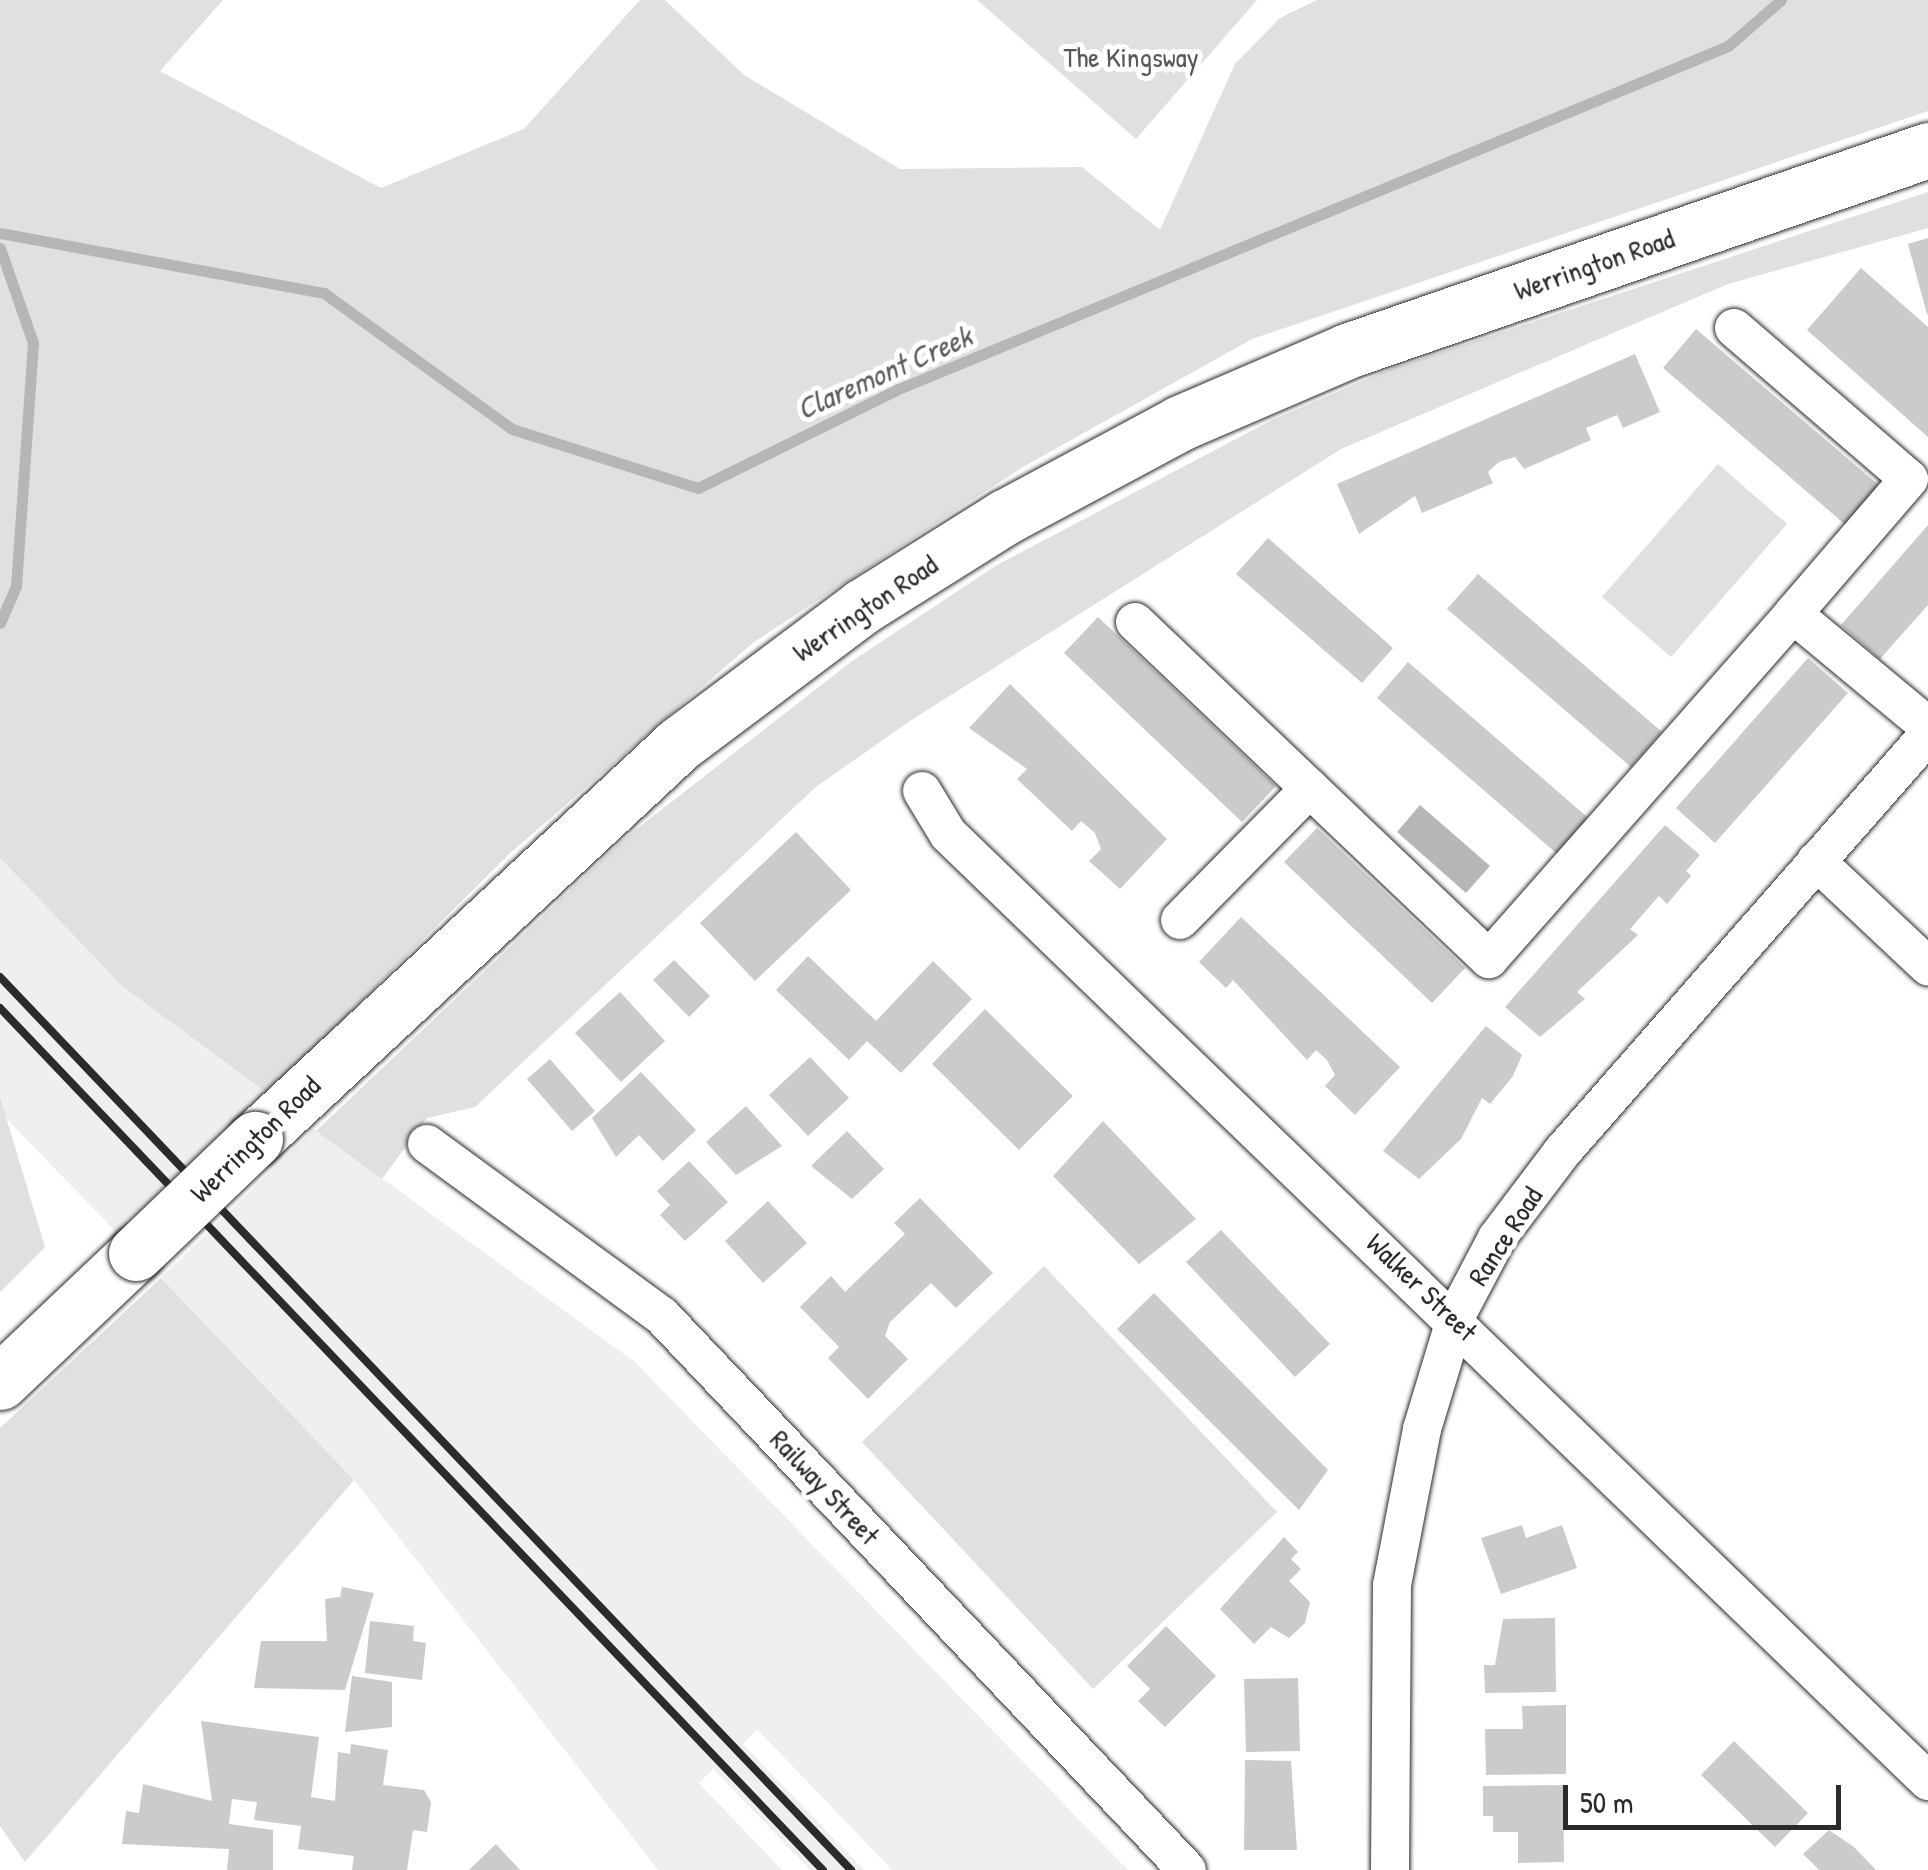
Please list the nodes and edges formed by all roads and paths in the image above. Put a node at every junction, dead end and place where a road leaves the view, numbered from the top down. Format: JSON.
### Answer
{"nodes":[{"id":1,"x":1928,"y":150,"type":"edge"},
{"id":2,"x":1734,"y":328,"type":"dead end"},
{"id":3,"x":1793,"y":614,"type":"junction"},
{"id":4,"x":1135,"y":622,"type":"dead end"},
{"id":5,"x":1928,"y":726,"type":"edge"},
{"id":6,"x":1928,"y":734,"type":"edge"},
{"id":7,"x":1310,"y":788,"type":"junction"},
{"id":8,"x":922,"y":791,"type":"dead end"},
{"id":9,"x":1816,"y":861,"type":"junction"},
{"id":10,"x":1180,"y":920,"type":"dead end"},
{"id":11,"x":1928,"y":966,"type":"edge"},
{"id":12,"x":427,"y":1144,"type":"dead end"},
{"id":13,"x":1456,"y":1319,"type":"junction"},
{"id":14,"x":0,"y":1382,"type":"edge"},
{"id":15,"x":1928,"y":1781,"type":"edge"},
{"id":16,"x":1187,"y":1870,"type":"edge"},
{"id":17,"x":1390,"y":1870,"type":"edge"}],
"edges":[{"from":1,"to":14,"type":"main road","name":"Werrington Road","bridge":true},
{"from":2,"to":3,"type":"street"},
{"from":3,"to":5,"type":"street"},
{"from":3,"to":7,"type":"street"},
{"from":4,"to":7,"type":"street"},
{"from":6,"to":9,"type":"street","name":"Rance Road"},
{"from":7,"to":10,"type":"street"},
{"from":8,"to":13,"type":"street","name":"Walker Street"},
{"from":9,"to":11,"type":"street"},
{"from":9,"to":13,"type":"street","name":"Rance Road"},
{"from":12,"to":16,"type":"street","name":"Railway Street"},
{"from":13,"to":15,"type":"street","name":"Walker Street"},
{"from":13,"to":17,"type":"street","name":"Rance Road"}]}
